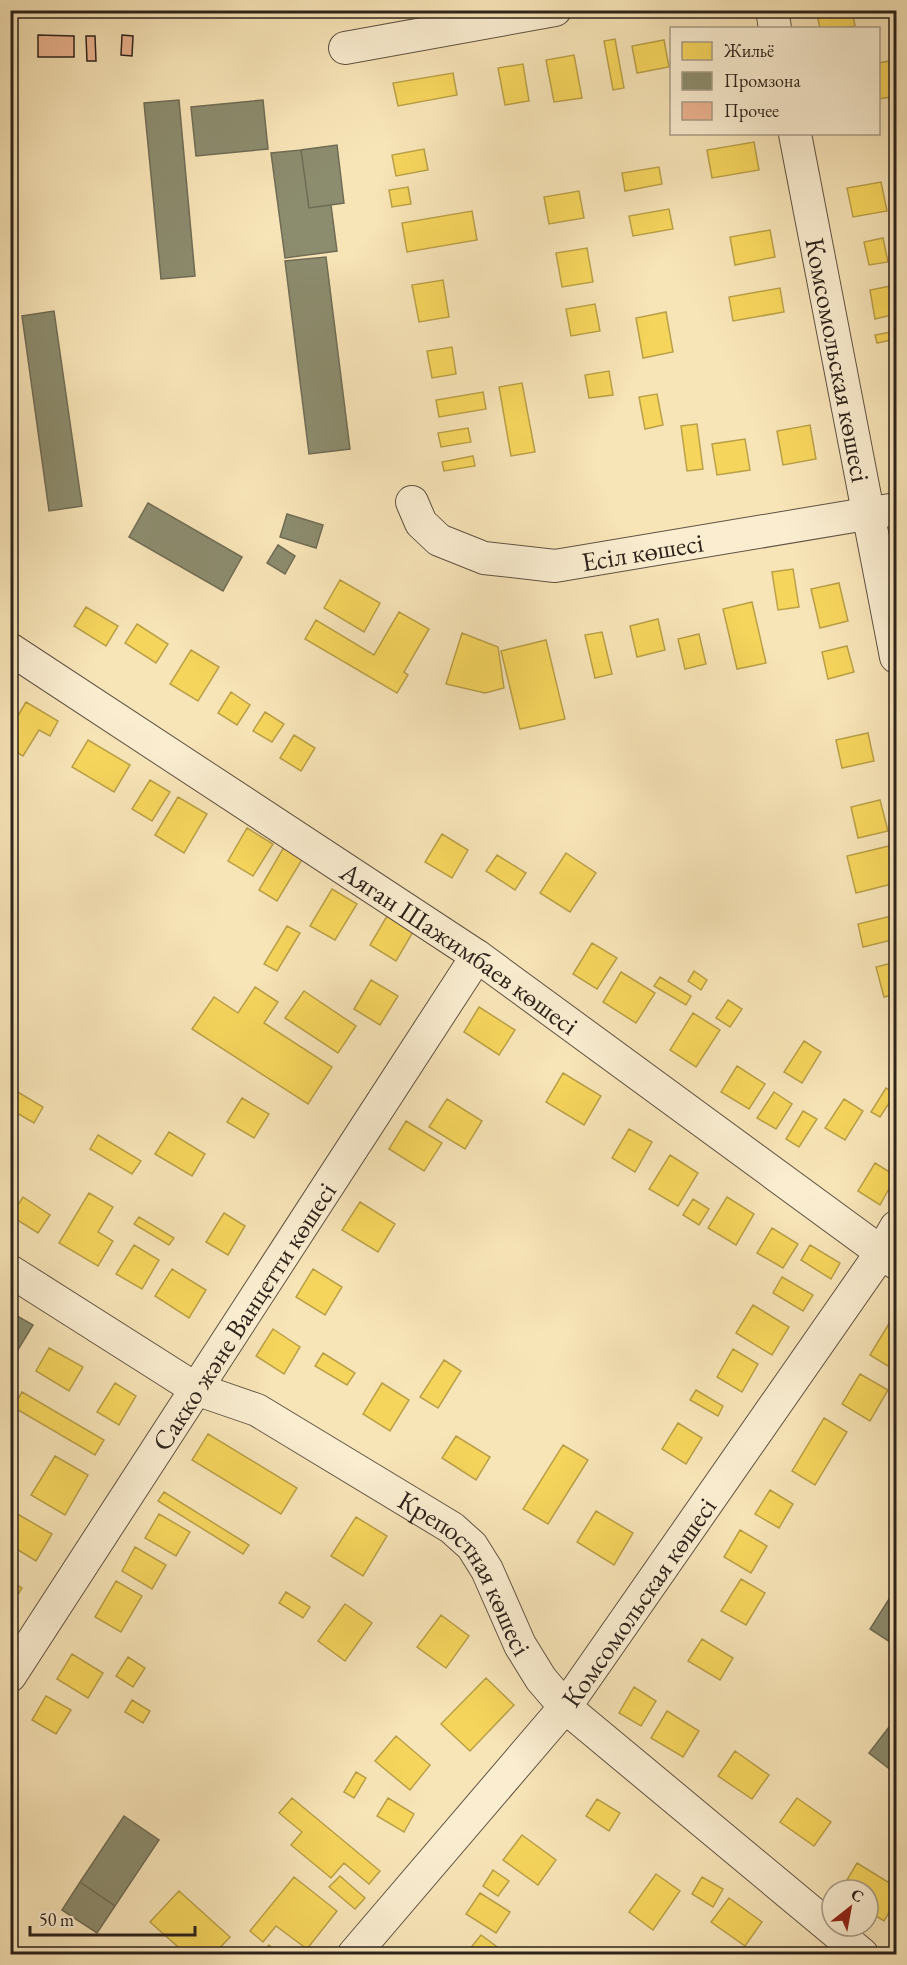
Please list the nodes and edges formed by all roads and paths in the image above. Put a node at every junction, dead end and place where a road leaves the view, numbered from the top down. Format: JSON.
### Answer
{"nodes":[{"id":1,"x":555,"y":10,"type":"edge"},
{"id":2,"x":772,"y":10,"type":"edge"},
{"id":3,"x":775,"y":27,"type":"edge"},
{"id":4,"x":345,"y":48,"type":"dead end"},
{"id":5,"x":795,"y":135,"type":"edge"},
{"id":6,"x":412,"y":502,"type":"dead end"},
{"id":7,"x":883,"y":511,"type":"edge"},
{"id":8,"x":10,"y":649,"type":"edge"},
{"id":9,"x":897,"y":657,"type":"edge"},
{"id":10,"x":477,"y":956,"type":"junction"},
{"id":11,"x":891,"y":1248,"type":"edge"},
{"id":12,"x":10,"y":1271,"type":"edge"},
{"id":13,"x":196,"y":1389,"type":"junction"},
{"id":14,"x":10,"y":1676,"type":"edge"},
{"id":15,"x":565,"y":1707,"type":"junction"},
{"id":16,"x":354,"y":1954,"type":"edge"},
{"id":17,"x":862,"y":1954,"type":"edge"}],
"edges":[{"from":1,"to":4,"type":"street"},
{"from":2,"to":3,"type":"street"},
{"from":5,"to":7,"type":"street","name":"Комсомольская көшесі"},
{"from":6,"to":7,"type":"street","name":"Есіл көшесі"},
{"from":7,"to":9,"type":"street","name":"Комсомольская көшесі"},
{"from":8,"to":10,"type":"street","name":"Аяган Шажимбаев көшесі"},
{"from":10,"to":11,"type":"street","name":"Аяган Шажимбаев көшесі"},
{"from":10,"to":13,"type":"street","name":"Сакко және Ванцетти көшесі"},
{"from":11,"to":15,"type":"street","name":"Комсомольская көшесі"},
{"from":12,"to":13,"type":"street","name":"Крепостная көшесі"},
{"from":13,"to":14,"type":"street","name":"Сакко және Ванцетти көшесі"},
{"from":13,"to":15,"type":"street","name":"Крепостная көшесі"},
{"from":15,"to":16,"type":"street","name":"Комсомольская көшесі"},
{"from":15,"to":17,"type":"street","name":"Крепостная көшесі"}]}
